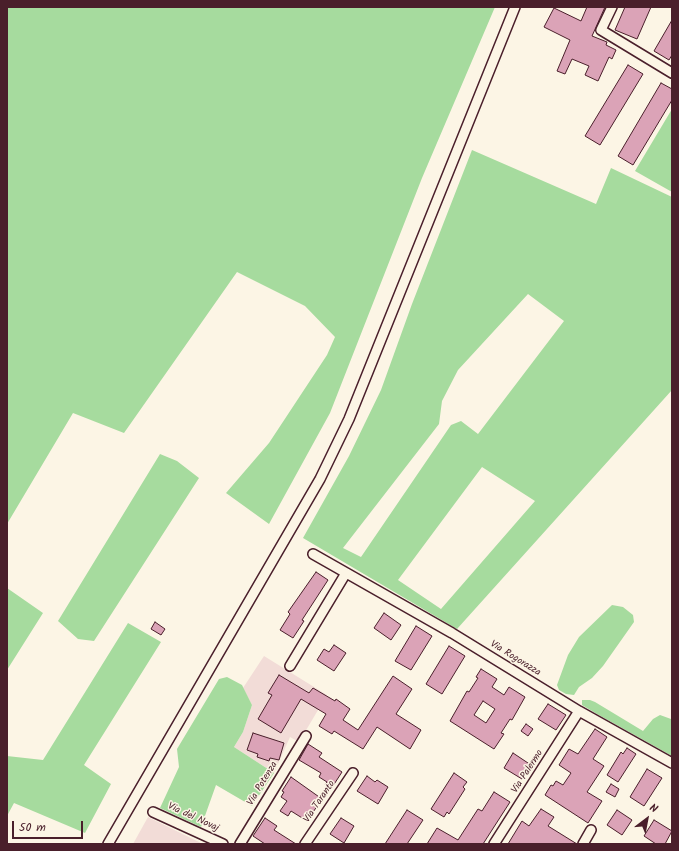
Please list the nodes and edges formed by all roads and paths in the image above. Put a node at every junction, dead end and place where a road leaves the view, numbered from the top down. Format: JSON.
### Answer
{"nodes":[{"id":1,"x":515,"y":7,"type":"edge"},
{"id":2,"x":612,"y":7,"type":"edge"},
{"id":3,"x":672,"y":72,"type":"edge"},
{"id":4,"x":313,"y":554,"type":"dead end"},
{"id":5,"x":346,"y":573,"type":"junction"},
{"id":6,"x":290,"y":666,"type":"dead end"},
{"id":7,"x":579,"y":711,"type":"junction"},
{"id":8,"x":306,"y":736,"type":"dead end"},
{"id":9,"x":672,"y":763,"type":"edge"},
{"id":10,"x":353,"y":773,"type":"dead end"},
{"id":11,"x":153,"y":812,"type":"dead end"},
{"id":12,"x":591,"y":830,"type":"dead end"},
{"id":13,"x":108,"y":844,"type":"edge"},
{"id":14,"x":223,"y":844,"type":"edge"},
{"id":15,"x":240,"y":844,"type":"edge"},
{"id":16,"x":305,"y":844,"type":"edge"},
{"id":17,"x":494,"y":844,"type":"edge"},
{"id":18,"x":583,"y":844,"type":"edge"}],
"edges":[{"from":1,"to":13,"type":"street"},
{"from":2,"to":3,"type":"street"},
{"from":4,"to":5,"type":"street","name":"Via Rogorazza"},
{"from":5,"to":6,"type":"street"},
{"from":5,"to":7,"type":"street","name":"Via Rogorazza"},
{"from":7,"to":9,"type":"street","name":"Via Rogorazza"},
{"from":7,"to":17,"type":"street","name":"Via Palermo"},
{"from":8,"to":15,"type":"street","name":"Via Potenza"},
{"from":10,"to":16,"type":"street","name":"Via Taranto"},
{"from":11,"to":14,"type":"street","name":"Via del Novaj"},
{"from":12,"to":18,"type":"street"}]}
